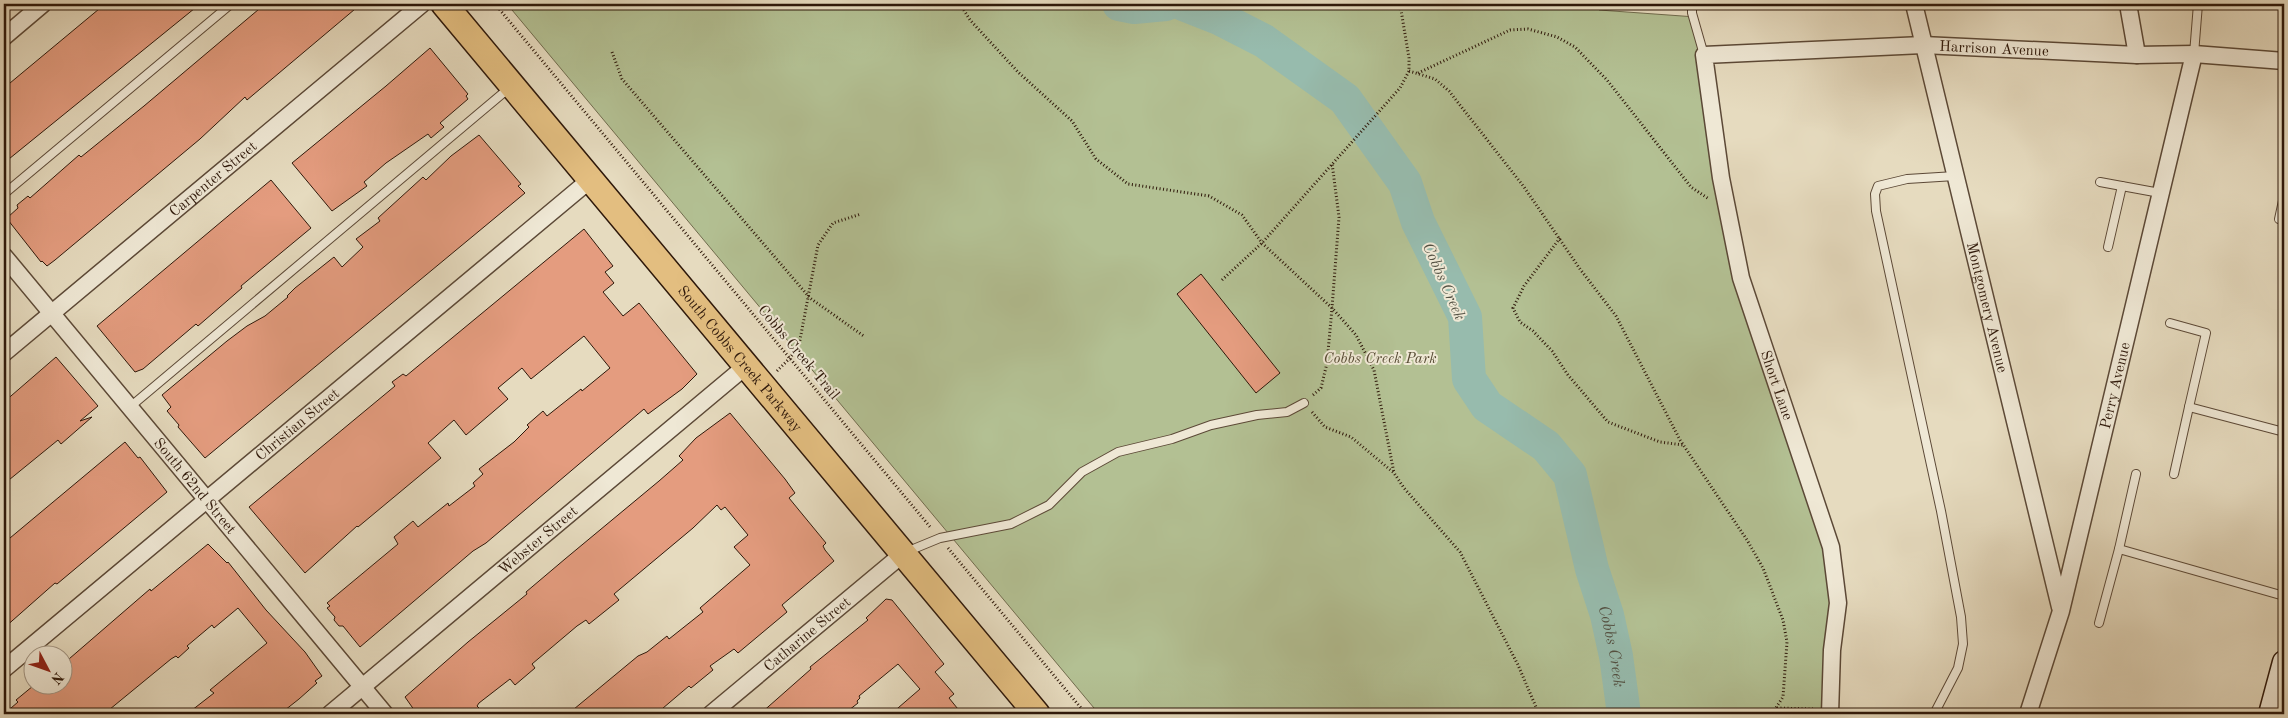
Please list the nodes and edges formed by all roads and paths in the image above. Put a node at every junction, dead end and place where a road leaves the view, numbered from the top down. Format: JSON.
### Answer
{"nodes":[{"id":1,"x":44,"y":4,"type":"edge"},
{"id":2,"x":231,"y":4,"type":"edge"},
{"id":3,"x":422,"y":4,"type":"edge"},
{"id":4,"x":444,"y":4,"type":"edge"},
{"id":5,"x":495,"y":4,"type":"edge"},
{"id":6,"x":960,"y":4,"type":"edge"},
{"id":7,"x":1400,"y":4,"type":"edge"},
{"id":8,"x":1692,"y":4,"type":"edge"},
{"id":9,"x":1914,"y":4,"type":"edge"},
{"id":10,"x":2128,"y":4,"type":"edge"},
{"id":11,"x":2198,"y":4,"type":"edge"},
{"id":12,"x":4,"y":37,"type":"edge"},
{"id":13,"x":1922,"y":45,"type":"junction"},
{"id":14,"x":612,"y":52,"type":"dead end"},
{"id":15,"x":2194,"y":54,"type":"junction"},
{"id":16,"x":1704,"y":55,"type":"junction"},
{"id":17,"x":2137,"y":55,"type":"junction"},
{"id":18,"x":2284,"y":61,"type":"edge"},
{"id":19,"x":1409,"y":70,"type":"junction"},
{"id":20,"x":1417,"y":73,"type":"junction"},
{"id":21,"x":513,"y":85,"type":"junction"},
{"id":22,"x":1332,"y":163,"type":"junction"},
{"id":23,"x":1955,"y":176,"type":"junction"},
{"id":24,"x":591,"y":179,"type":"junction"},
{"id":25,"x":2100,"y":182,"type":"dead end"},
{"id":26,"x":2122,"y":186,"type":"junction"},
{"id":27,"x":2160,"y":193,"type":"junction"},
{"id":28,"x":4,"y":194,"type":"edge"},
{"id":29,"x":2284,"y":196,"type":"edge"},
{"id":30,"x":1727,"y":208,"type":"junction"},
{"id":31,"x":861,"y":214,"type":"dead end"},
{"id":32,"x":2279,"y":219,"type":"dead end"},
{"id":33,"x":1560,"y":238,"type":"junction"},
{"id":34,"x":1262,"y":243,"type":"junction"},
{"id":35,"x":2108,"y":247,"type":"dead end"},
{"id":36,"x":4,"y":256,"type":"edge"},
{"id":37,"x":1222,"y":280,"type":"dead end"},
{"id":38,"x":810,"y":298,"type":"junction"},
{"id":39,"x":1332,"y":308,"type":"junction"},
{"id":40,"x":52,"y":313,"type":"junction"},
{"id":41,"x":2170,"y":323,"type":"dead end"},
{"id":42,"x":865,"y":337,"type":"dead end"},
{"id":43,"x":4,"y":353,"type":"edge"},
{"id":44,"x":790,"y":358,"type":"junction"},
{"id":45,"x":754,"y":375,"type":"junction"},
{"id":46,"x":1304,"y":403,"type":"junction"},
{"id":47,"x":130,"y":406,"type":"junction"},
{"id":48,"x":2189,"y":407,"type":"junction"},
{"id":49,"x":2284,"y":432,"type":"edge"},
{"id":50,"x":1683,"y":445,"type":"junction"},
{"id":51,"x":1394,"y":473,"type":"junction"},
{"id":52,"x":2136,"y":474,"type":"dead end"},
{"id":53,"x":2174,"y":474,"type":"dead end"},
{"id":54,"x":207,"y":499,"type":"junction"},
{"id":55,"x":940,"y":538,"type":"junction"},
{"id":56,"x":2119,"y":549,"type":"junction"},
{"id":57,"x":904,"y":553,"type":"junction"},
{"id":58,"x":2284,"y":596,"type":"edge"},
{"id":59,"x":2061,"y":611,"type":"junction"},
{"id":60,"x":2099,"y":624,"type":"dead end"},
{"id":61,"x":2284,"y":662,"type":"edge"},
{"id":62,"x":4,"y":669,"type":"edge"},
{"id":63,"x":363,"y":687,"type":"junction"},
{"id":64,"x":1776,"y":708,"type":"junction"},
{"id":65,"x":1830,"y":712,"type":"edge"},
{"id":66,"x":330,"y":714,"type":"edge"},
{"id":67,"x":385,"y":714,"type":"edge"},
{"id":68,"x":711,"y":714,"type":"edge"},
{"id":69,"x":1037,"y":714,"type":"edge"},
{"id":70,"x":1086,"y":714,"type":"edge"},
{"id":71,"x":1539,"y":714,"type":"edge"},
{"id":72,"x":1772,"y":714,"type":"edge"},
{"id":73,"x":1934,"y":714,"type":"edge"},
{"id":74,"x":2028,"y":714,"type":"edge"},
{"id":75,"x":2270,"y":714,"type":"edge"}],
"edges":[{"from":1,"to":12,"type":"street"},
{"from":2,"to":28,"type":"lane"},
{"from":3,"to":40,"type":"street","name":"Carpenter Street"},
{"from":4,"to":21,"type":"main road","name":"South Cobbs Creek Parkway"},
{"from":5,"to":44,"type":"path","name":"Cobbs Creek Trail"},
{"from":6,"to":34,"type":"path"},
{"from":7,"to":19,"type":"path"},
{"from":8,"to":16,"type":"lane"},
{"from":9,"to":13,"type":"street","name":"Montgomery Avenue"},
{"from":10,"to":17,"type":"street"},
{"from":11,"to":15,"type":"lane"},
{"from":13,"to":16,"type":"street","name":"Harrison Avenue"},
{"from":13,"to":17,"type":"street","name":"Harrison Avenue"},
{"from":13,"to":23,"type":"street","name":"Montgomery Avenue"},
{"from":14,"to":38,"type":"path"},
{"from":15,"to":17,"type":"street","name":"Harrison Avenue"},
{"from":15,"to":18,"type":"street","name":"Harrison Avenue"},
{"from":15,"to":27,"type":"street","name":"Perry Avenue"},
{"from":16,"to":30,"type":"street","name":"Short Lane"},
{"from":19,"to":20,"type":"path"},
{"from":19,"to":22,"type":"path"},
{"from":20,"to":30,"type":"path"},
{"from":20,"to":33,"type":"path"},
{"from":21,"to":24,"type":"main road","name":"South Cobbs Creek Parkway"},
{"from":21,"to":47,"type":"lane"},
{"from":22,"to":34,"type":"path"},
{"from":22,"to":39,"type":"path"},
{"from":23,"to":59,"type":"street","name":"Montgomery Avenue"},
{"from":23,"to":73,"type":"lane"},
{"from":24,"to":45,"type":"main road","name":"South Cobbs Creek Parkway"},
{"from":24,"to":54,"type":"street","name":"Christian Street"},
{"from":25,"to":26,"type":"lane"},
{"from":26,"to":27,"type":"lane"},
{"from":26,"to":35,"type":"lane"},
{"from":27,"to":59,"type":"street","name":"Perry Avenue"},
{"from":29,"to":32,"type":"lane"},
{"from":30,"to":65,"type":"street","name":"Short Lane"},
{"from":31,"to":38,"type":"path"},
{"from":33,"to":50,"type":"path"},
{"from":33,"to":50,"type":"path"},
{"from":34,"to":37,"type":"path"},
{"from":34,"to":39,"type":"path"},
{"from":36,"to":40,"type":"street","name":"South 62nd Street"},
{"from":38,"to":42,"type":"path"},
{"from":38,"to":44,"type":"path"},
{"from":39,"to":46,"type":"path"},
{"from":39,"to":51,"type":"path"},
{"from":40,"to":43,"type":"street","name":"Carpenter Street"},
{"from":40,"to":47,"type":"street","name":"South 62nd Street"},
{"from":41,"to":48,"type":"lane"},
{"from":44,"to":45,"type":"path"},
{"from":44,"to":55,"type":"path","name":"Cobbs Creek Trail"},
{"from":45,"to":57,"type":"main road","name":"South Cobbs Creek Parkway"},
{"from":45,"to":63,"type":"street","name":"Webster Street"},
{"from":46,"to":51,"type":"path"},
{"from":46,"to":55,"type":"lane"},
{"from":47,"to":54,"type":"street","name":"South 62nd Street"},
{"from":48,"to":49,"type":"lane"},
{"from":48,"to":53,"type":"lane"},
{"from":50,"to":64,"type":"path"},
{"from":51,"to":71,"type":"path"},
{"from":52,"to":56,"type":"lane"},
{"from":54,"to":62,"type":"street","name":"Christian Street"},
{"from":54,"to":63,"type":"street","name":"South 62nd Street"},
{"from":55,"to":57,"type":"lane"},
{"from":55,"to":70,"type":"path","name":"Cobbs Creek Trail"},
{"from":56,"to":58,"type":"lane"},
{"from":56,"to":60,"type":"lane"},
{"from":57,"to":68,"type":"street","name":"Catharine Street"},
{"from":57,"to":69,"type":"main road","name":"South Cobbs Creek Parkway"},
{"from":59,"to":74,"type":"street","name":"Perry Avenue"},
{"from":61,"to":75,"type":"main road"},
{"from":63,"to":66,"type":"street","name":"Webster Street"},
{"from":63,"to":67,"type":"street","name":"South 62nd Street"},
{"from":64,"to":65,"type":"path"},
{"from":64,"to":72,"type":"path"}]}
